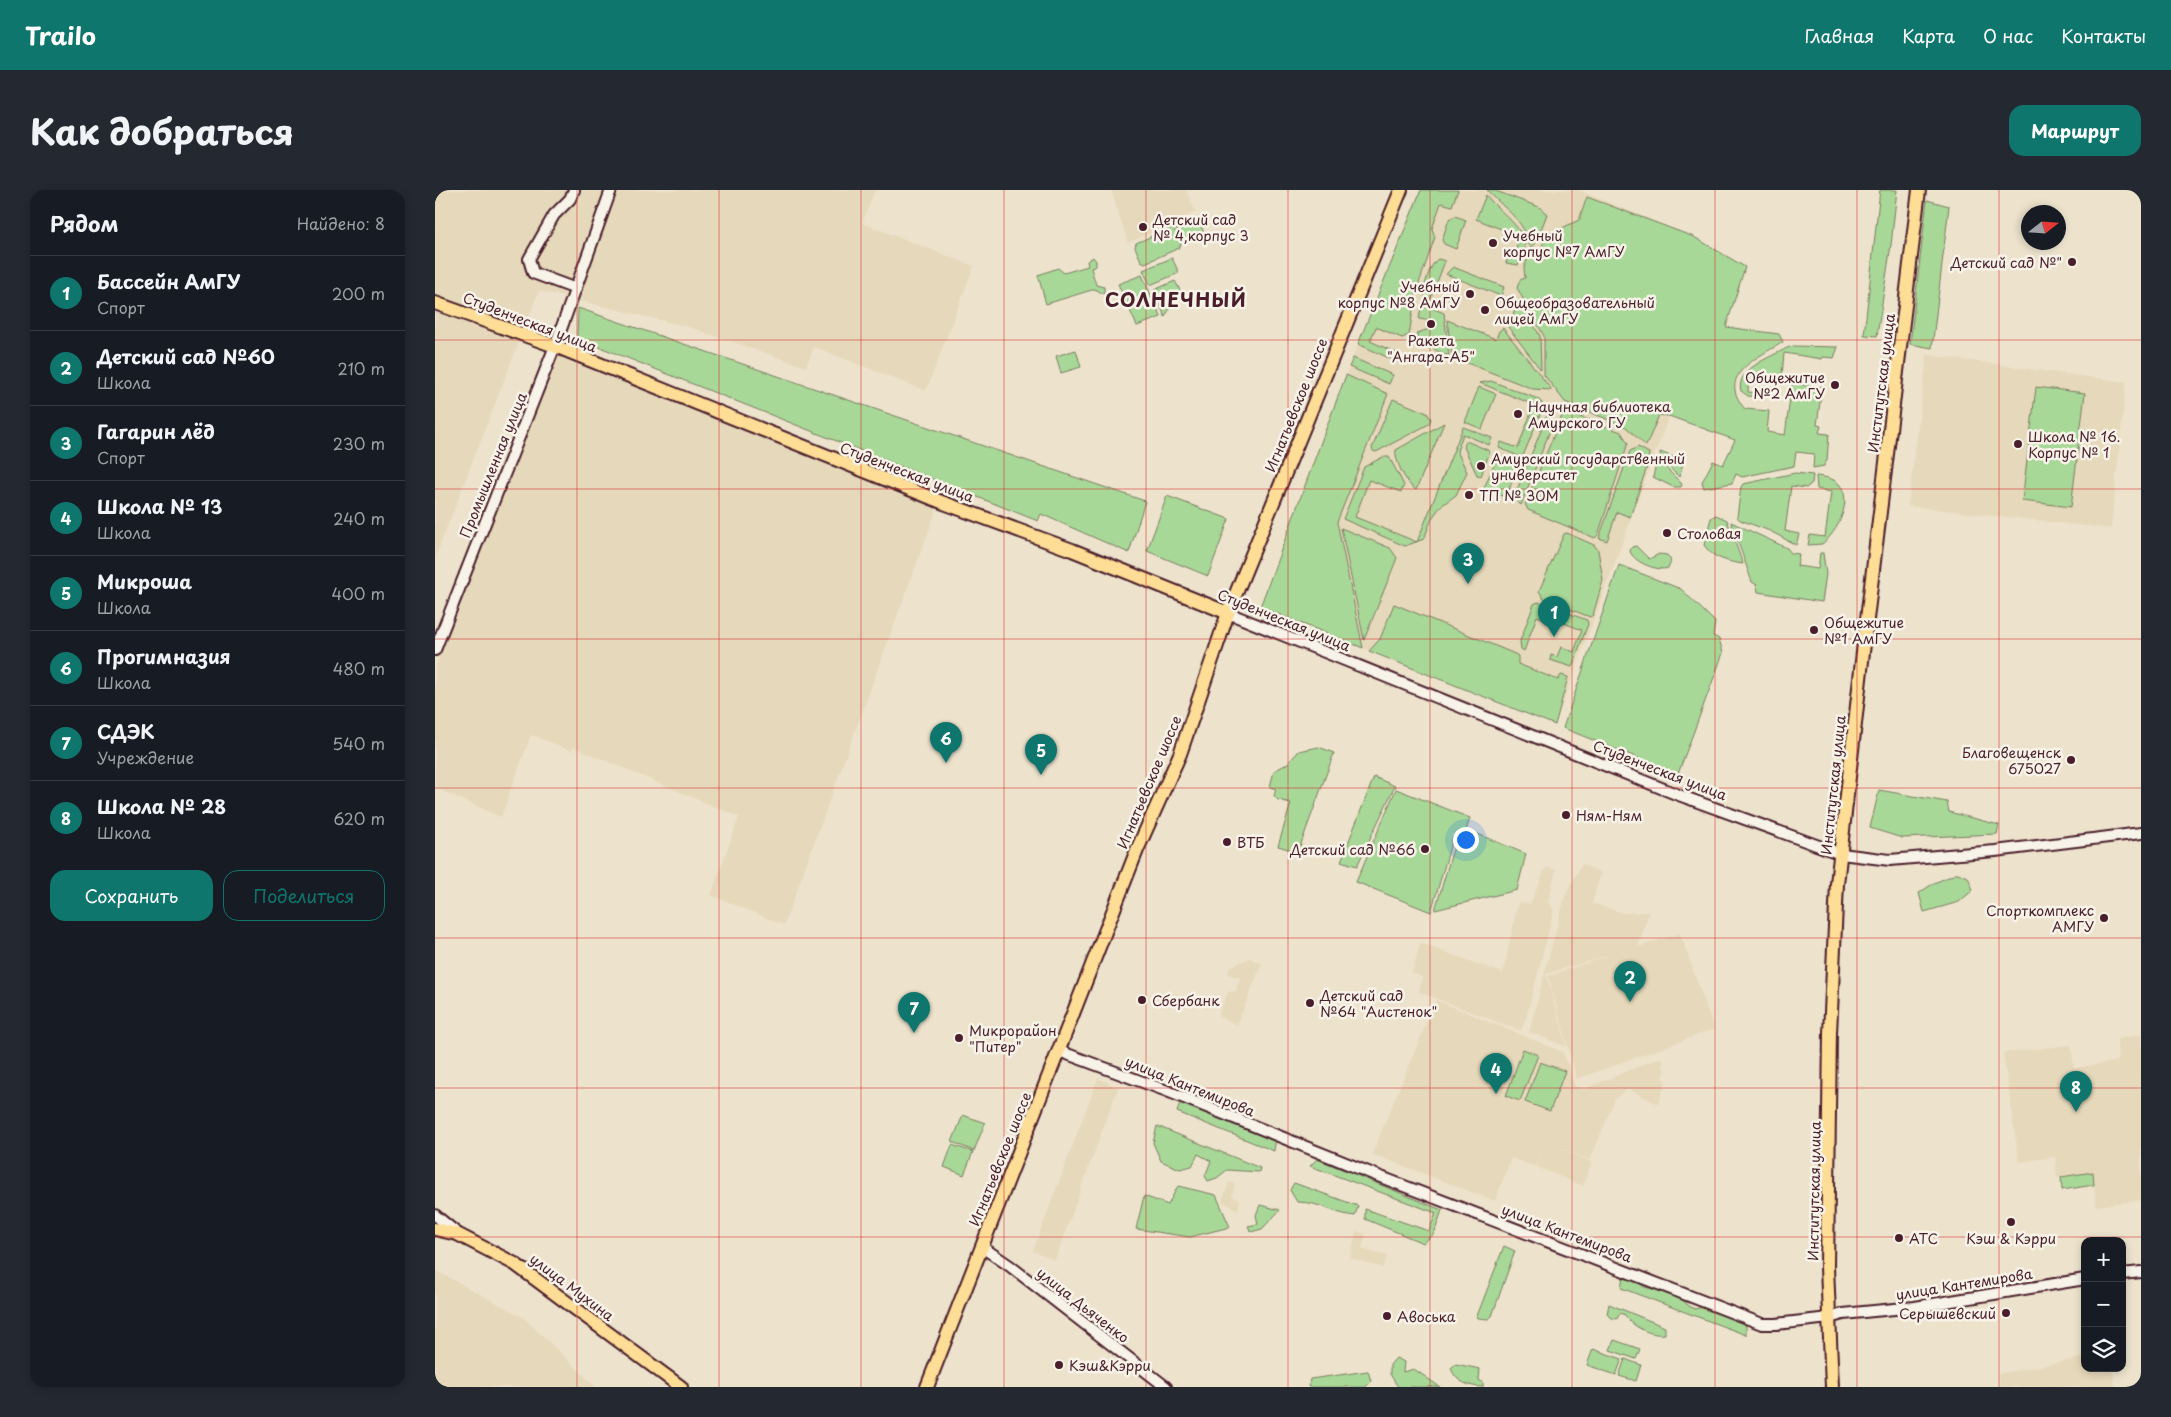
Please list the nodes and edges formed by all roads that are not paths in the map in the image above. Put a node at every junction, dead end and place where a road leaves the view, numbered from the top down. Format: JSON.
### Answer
{"nodes":[{"id":1,"x":574,"y":190,"type":"edge"},
{"id":2,"x":611,"y":190,"type":"edge"},
{"id":3,"x":1401,"y":190,"type":"edge"},
{"id":4,"x":1919,"y":190,"type":"edge"},
{"id":5,"x":576,"y":289,"type":"junction"},
{"id":6,"x":435,"y":303,"type":"edge"},
{"id":7,"x":555,"y":346,"type":"junction"},
{"id":8,"x":1228,"y":612,"type":"junction"},
{"id":9,"x":435,"y":650,"type":"edge"},
{"id":10,"x":2141,"y":833,"type":"edge"},
{"id":11,"x":1841,"y":854,"type":"junction"},
{"id":12,"x":1059,"y":1051,"type":"junction"},
{"id":13,"x":435,"y":1215,"type":"edge"},
{"id":14,"x":435,"y":1229,"type":"edge"},
{"id":15,"x":457,"y":1234,"type":"junction"},
{"id":16,"x":982,"y":1247,"type":"junction"},
{"id":17,"x":2141,"y":1272,"type":"edge"},
{"id":18,"x":2126,"y":1274,"type":"edge"},
{"id":19,"x":2081,"y":1280,"type":"edge"},
{"id":20,"x":1829,"y":1318,"type":"junction"},
{"id":21,"x":681,"y":1387,"type":"edge"},
{"id":22,"x":927,"y":1387,"type":"edge"},
{"id":23,"x":1166,"y":1387,"type":"edge"},
{"id":24,"x":1832,"y":1387,"type":"edge"}],
"edges":[{"from":1,"to":5,"type":"street"},
{"from":2,"to":5,"type":"street","name":"Промышленная улица"},
{"from":3,"to":8,"type":"main road","name":"Игнатьевское шоссе"},
{"from":4,"to":11,"type":"main road","name":"Институтская улица"},
{"from":5,"to":7,"type":"street","name":"Промышленная улица"},
{"from":6,"to":7,"type":"main road","name":"Студенческая улица"},
{"from":7,"to":8,"type":"main road","name":"Студенческая улица"},
{"from":7,"to":9,"type":"street","name":"Промышленная улица"},
{"from":8,"to":11,"type":"street","name":"Студенческая улица"},
{"from":8,"to":12,"type":"main road","name":"Игнатьевское шоссе"},
{"from":10,"to":11,"type":"street","name":"Студенческая улица"},
{"from":11,"to":20,"type":"main road","name":"Институтская улица"},
{"from":12,"to":16,"type":"main road","name":"Игнатьевское шоссе"},
{"from":12,"to":20,"type":"street","name":"улица Кантемирова"},
{"from":13,"to":15,"type":"street"},
{"from":14,"to":15,"type":"main road","name":"улица Мухина"},
{"from":15,"to":21,"type":"main road","name":"улица Мухина"},
{"from":16,"to":22,"type":"main road","name":"Игнатьевское шоссе"},
{"from":16,"to":23,"type":"street","name":"улица Дьяченко"},
{"from":17,"to":18,"type":"street"},
{"from":19,"to":20,"type":"street","name":"улица Кантемирова"},
{"from":20,"to":24,"type":"main road","name":"Институтская улица"}]}
